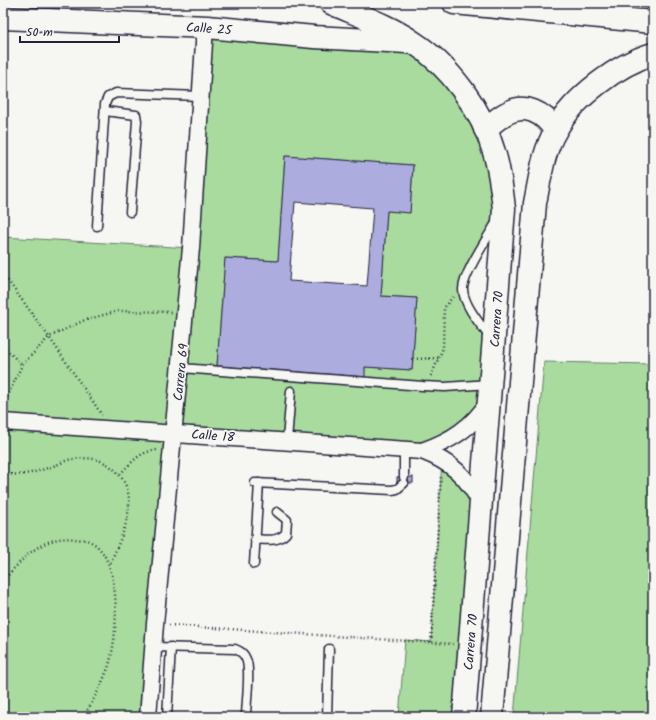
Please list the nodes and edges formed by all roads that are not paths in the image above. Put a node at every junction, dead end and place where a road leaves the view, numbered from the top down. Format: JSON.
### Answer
{"nodes":[{"id":1,"x":331,"y":3,"type":"edge"},
{"id":2,"x":454,"y":3,"type":"edge"},
{"id":3,"x":3,"y":18,"type":"edge"},
{"id":4,"x":653,"y":22,"type":"edge"},
{"id":5,"x":205,"y":27,"type":"junction"},
{"id":6,"x":414,"y":42,"type":"junction"},
{"id":7,"x":653,"y":54,"type":"edge"},
{"id":8,"x":200,"y":96,"type":"junction"},
{"id":9,"x":105,"y":110,"type":"junction"},
{"id":10,"x":486,"y":129,"type":"junction"},
{"id":11,"x":555,"y":130,"type":"junction"},
{"id":12,"x":504,"y":209,"type":"junction"},
{"id":13,"x":130,"y":212,"type":"dead end"},
{"id":14,"x":97,"y":226,"type":"dead end"},
{"id":15,"x":494,"y":342,"type":"junction"},
{"id":16,"x":181,"y":368,"type":"junction"},
{"id":17,"x":291,"y":391,"type":"dead end"},
{"id":18,"x":490,"y":393,"type":"junction"},
{"id":19,"x":4,"y":417,"type":"edge"},
{"id":20,"x":173,"y":433,"type":"junction"},
{"id":21,"x":287,"y":440,"type":"junction"},
{"id":22,"x":404,"y":448,"type":"junction"},
{"id":23,"x":422,"y":451,"type":"junction"},
{"id":24,"x":481,"y":504,"type":"junction"},
{"id":25,"x":277,"y":512,"type":"dead end"},
{"id":26,"x":255,"y":539,"type":"junction"},
{"id":27,"x":254,"y":564,"type":"dead end"},
{"id":28,"x":154,"y":647,"type":"junction"},
{"id":29,"x":171,"y":647,"type":"junction"},
{"id":30,"x":329,"y":649,"type":"dead end"},
{"id":31,"x":148,"y":717,"type":"edge"},
{"id":32,"x":167,"y":717,"type":"edge"},
{"id":33,"x":246,"y":717,"type":"edge"},
{"id":34,"x":327,"y":717,"type":"edge"},
{"id":35,"x":464,"y":717,"type":"edge"},
{"id":36,"x":492,"y":717,"type":"edge"}],
"edges":[{"from":1,"to":6,"type":"main road","name":"Carrera 70"},
{"from":2,"to":4,"type":"main road"},
{"from":3,"to":5,"type":"main road","name":"Calle 25"},
{"from":5,"to":6,"type":"main road","name":"Calle 25"},
{"from":5,"to":8,"type":"street","name":"Carrera 69"},
{"from":6,"to":10,"type":"main road","name":"Carrera 70"},
{"from":7,"to":11,"type":"main road"},
{"from":8,"to":9,"type":"lane"},
{"from":8,"to":16,"type":"street","name":"Carrera 69"},
{"from":9,"to":13,"type":"lane"},
{"from":9,"to":14,"type":"lane"},
{"from":10,"to":11,"type":"main road"},
{"from":10,"to":12,"type":"main road","name":"Carrera 70"},
{"from":11,"to":36,"type":"main road"},
{"from":12,"to":15,"type":"main road","name":"Carrera 70"},
{"from":12,"to":15,"type":"lane"},
{"from":15,"to":18,"type":"main road","name":"Carrera 70"},
{"from":16,"to":18,"type":"lane"},
{"from":16,"to":20,"type":"street","name":"Carrera 69"},
{"from":17,"to":21,"type":"lane"},
{"from":18,"to":23,"type":"street"},
{"from":18,"to":24,"type":"main road","name":"Carrera 70"},
{"from":19,"to":20,"type":"street","name":"Calle 18"},
{"from":20,"to":21,"type":"street","name":"Calle 18"},
{"from":20,"to":28,"type":"street","name":"Carrera 69"},
{"from":21,"to":22,"type":"street","name":"Calle 18"},
{"from":22,"to":23,"type":"street","name":"Calle 18"},
{"from":22,"to":26,"type":"lane"},
{"from":23,"to":24,"type":"street","name":"Calle 18"},
{"from":24,"to":35,"type":"main road","name":"Carrera 70"},
{"from":25,"to":26,"type":"lane"},
{"from":26,"to":27,"type":"lane"},
{"from":28,"to":29,"type":"lane"},
{"from":28,"to":31,"type":"street","name":"Carrera 69"},
{"from":29,"to":32,"type":"lane"},
{"from":29,"to":33,"type":"lane"},
{"from":30,"to":34,"type":"lane"}]}
